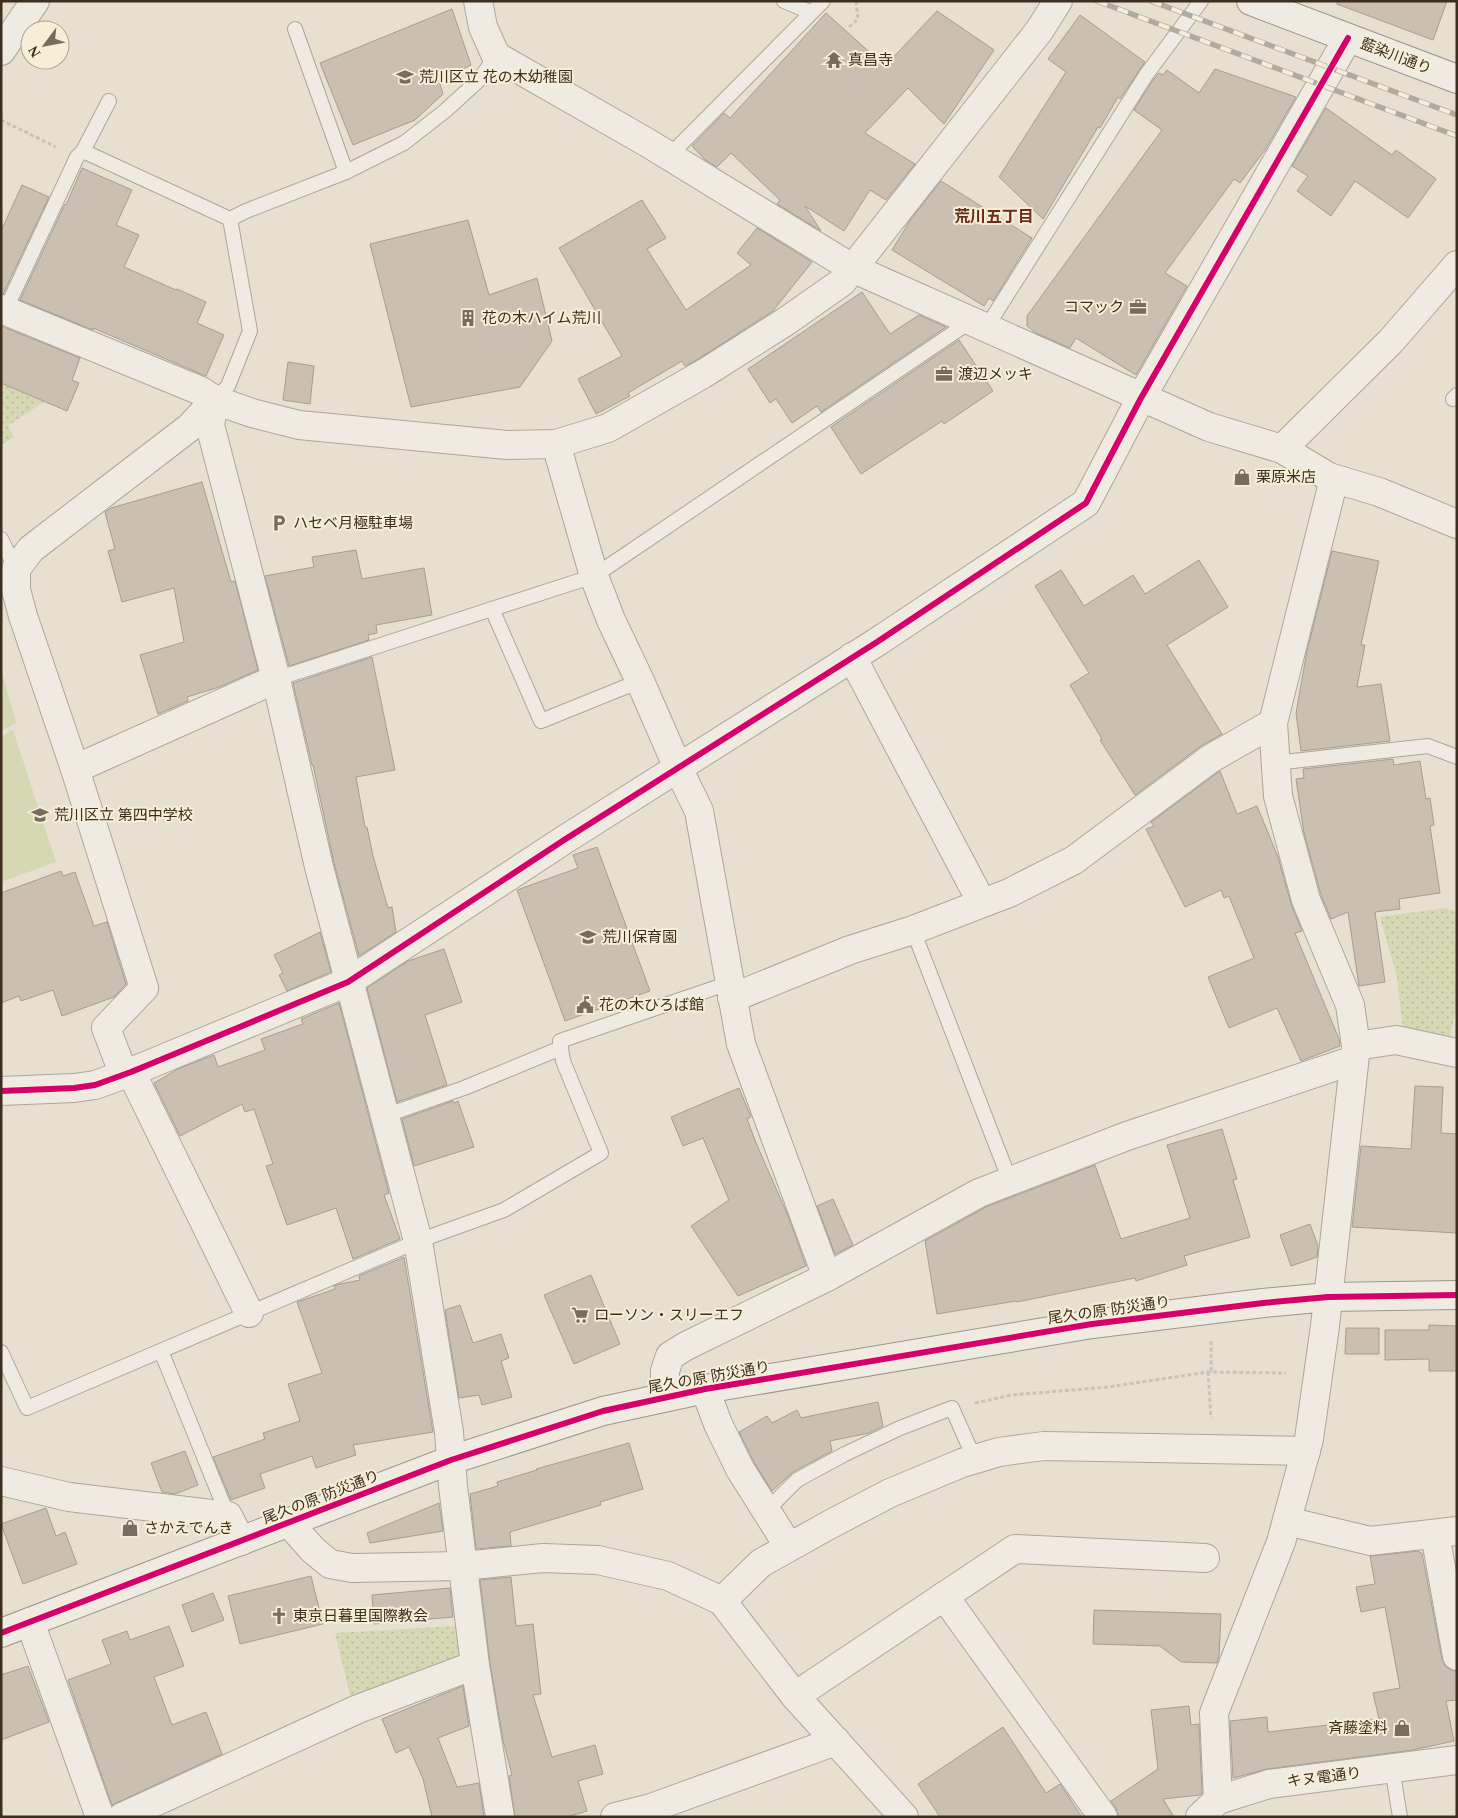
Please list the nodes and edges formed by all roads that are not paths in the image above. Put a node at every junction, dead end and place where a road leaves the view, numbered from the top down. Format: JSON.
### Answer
{"nodes":[{"id":1,"x":35,"y":1,"type":"edge"},
{"id":2,"x":478,"y":1,"type":"edge"},
{"id":3,"x":784,"y":1,"type":"edge"},
{"id":4,"x":822,"y":1,"type":"edge"},
{"id":5,"x":1058,"y":1,"type":"edge"},
{"id":6,"x":1200,"y":1,"type":"edge"},
{"id":7,"x":1251,"y":1,"type":"edge"},
{"id":8,"x":810,"y":12,"type":"junction"},
{"id":9,"x":296,"y":29,"type":"dead end"},
{"id":10,"x":1348,"y":38,"type":"junction"},
{"id":11,"x":1,"y":51,"type":"edge"},
{"id":12,"x":496,"y":56,"type":"junction"},
{"id":13,"x":1457,"y":79,"type":"edge"},
{"id":14,"x":109,"y":101,"type":"dead end"},
{"id":15,"x":80,"y":154,"type":"junction"},
{"id":16,"x":669,"y":156,"type":"junction"},
{"id":17,"x":346,"y":172,"type":"junction"},
{"id":18,"x":230,"y":220,"type":"junction"},
{"id":19,"x":1457,"y":265,"type":"edge"},
{"id":20,"x":852,"y":268,"type":"junction"},
{"id":21,"x":3,"y":310,"type":"edge"},
{"id":22,"x":978,"y":325,"type":"junction"},
{"id":23,"x":1141,"y":398,"type":"junction"},
{"id":24,"x":215,"y":400,"type":"junction"},
{"id":25,"x":556,"y":444,"type":"junction"},
{"id":26,"x":1282,"y":449,"type":"junction"},
{"id":27,"x":1334,"y":479,"type":"junction"},
{"id":28,"x":1457,"y":524,"type":"edge"},
{"id":29,"x":1,"y":539,"type":"edge"},
{"id":30,"x":16,"y":568,"type":"junction"},
{"id":31,"x":594,"y":576,"type":"junction"},
{"id":32,"x":492,"y":609,"type":"junction"},
{"id":33,"x":12,"y":621,"type":"edge"},
{"id":34,"x":852,"y":657,"type":"junction"},
{"id":35,"x":276,"y":679,"type":"junction"},
{"id":36,"x":640,"y":681,"type":"junction"},
{"id":37,"x":1273,"y":723,"type":"junction"},
{"id":38,"x":1457,"y":757,"type":"edge"},
{"id":39,"x":1276,"y":763,"type":"junction"},
{"id":40,"x":678,"y":768,"type":"junction"},
{"id":41,"x":75,"y":769,"type":"junction"},
{"id":42,"x":982,"y":903,"type":"junction"},
{"id":43,"x":913,"y":930,"type":"junction"},
{"id":44,"x":348,"y":982,"type":"junction"},
{"id":45,"x":731,"y":990,"type":"junction"},
{"id":46,"x":561,"y":1048,"type":"junction"},
{"id":47,"x":1355,"y":1053,"type":"junction"},
{"id":48,"x":1457,"y":1053,"type":"edge"},
{"id":49,"x":128,"y":1074,"type":"junction"},
{"id":50,"x":1,"y":1091,"type":"edge"},
{"id":51,"x":384,"y":1116,"type":"junction"},
{"id":52,"x":1010,"y":1181,"type":"junction"},
{"id":53,"x":418,"y":1241,"type":"junction"},
{"id":54,"x":827,"y":1276,"type":"junction"},
{"id":55,"x":1457,"y":1295,"type":"edge"},
{"id":56,"x":1328,"y":1297,"type":"junction"},
{"id":57,"x":249,"y":1313,"type":"junction"},
{"id":58,"x":162,"y":1351,"type":"junction"},
{"id":59,"x":1,"y":1352,"type":"edge"},
{"id":60,"x":705,"y":1389,"type":"junction"},
{"id":61,"x":665,"y":1397,"type":"junction"},
{"id":62,"x":1306,"y":1450,"type":"junction"},
{"id":63,"x":451,"y":1460,"type":"junction"},
{"id":64,"x":975,"y":1460,"type":"junction"},
{"id":65,"x":1,"y":1481,"type":"edge"},
{"id":66,"x":766,"y":1511,"type":"junction"},
{"id":67,"x":228,"y":1516,"type":"junction"},
{"id":68,"x":1286,"y":1520,"type":"junction"},
{"id":69,"x":289,"y":1523,"type":"junction"},
{"id":70,"x":1446,"y":1532,"type":"edge"},
{"id":71,"x":241,"y":1542,"type":"junction"},
{"id":72,"x":789,"y":1547,"type":"junction"},
{"id":73,"x":1205,"y":1558,"type":"dead end"},
{"id":74,"x":463,"y":1566,"type":"junction"},
{"id":75,"x":944,"y":1596,"type":"junction"},
{"id":76,"x":722,"y":1601,"type":"junction"},
{"id":77,"x":30,"y":1622,"type":"junction"},
{"id":78,"x":1,"y":1633,"type":"edge"},
{"id":79,"x":1457,"y":1656,"type":"edge"},
{"id":80,"x":475,"y":1665,"type":"junction"},
{"id":81,"x":795,"y":1696,"type":"junction"},
{"id":82,"x":836,"y":1742,"type":"junction"},
{"id":83,"x":1457,"y":1760,"type":"edge"},
{"id":84,"x":1392,"y":1768,"type":"junction"},
{"id":85,"x":1209,"y":1808,"type":"edge"},
{"id":86,"x":100,"y":1817,"type":"edge"},
{"id":87,"x":122,"y":1817,"type":"edge"},
{"id":88,"x":500,"y":1817,"type":"edge"},
{"id":89,"x":615,"y":1817,"type":"edge"},
{"id":90,"x":904,"y":1817,"type":"edge"},
{"id":91,"x":1103,"y":1817,"type":"edge"},
{"id":92,"x":1400,"y":1817,"type":"edge"}],
"edges":[{"from":1,"to":11,"type":"street"},
{"from":2,"to":12,"type":"street"},
{"from":3,"to":8,"type":"lane"},
{"from":4,"to":8,"type":"lane"},
{"from":5,"to":20,"type":"street"},
{"from":6,"to":22,"type":"lane"},
{"from":7,"to":10,"type":"street","name":"藍染川通り"},
{"from":8,"to":16,"type":"lane"},
{"from":9,"to":17,"type":"lane"},
{"from":10,"to":13,"type":"street","name":"藍染川通り"},
{"from":10,"to":23,"type":"street"},
{"from":12,"to":16,"type":"street"},
{"from":12,"to":17,"type":"lane"},
{"from":14,"to":15,"type":"lane"},
{"from":15,"to":18,"type":"lane"},
{"from":15,"to":21,"type":"lane"},
{"from":16,"to":20,"type":"street"},
{"from":17,"to":18,"type":"lane"},
{"from":18,"to":24,"type":"lane"},
{"from":19,"to":26,"type":"street"},
{"from":20,"to":22,"type":"street"},
{"from":20,"to":25,"type":"street"},
{"from":21,"to":24,"type":"street"},
{"from":22,"to":23,"type":"street"},
{"from":22,"to":31,"type":"lane"},
{"from":23,"to":26,"type":"street"},
{"from":23,"to":34,"type":"street"},
{"from":24,"to":25,"type":"street"},
{"from":24,"to":30,"type":"street"},
{"from":24,"to":35,"type":"street"},
{"from":25,"to":31,"type":"street"},
{"from":26,"to":27,"type":"street"},
{"from":27,"to":28,"type":"street"},
{"from":27,"to":37,"type":"street"},
{"from":29,"to":30,"type":"lane"},
{"from":30,"to":33,"type":"street"},
{"from":31,"to":32,"type":"lane"},
{"from":31,"to":36,"type":"street"},
{"from":32,"to":35,"type":"lane"},
{"from":32,"to":36,"type":"lane"},
{"from":33,"to":41,"type":"street"},
{"from":34,"to":40,"type":"street"},
{"from":34,"to":42,"type":"street"},
{"from":35,"to":41,"type":"street"},
{"from":35,"to":44,"type":"street"},
{"from":36,"to":40,"type":"street"},
{"from":37,"to":39,"type":"street"},
{"from":37,"to":42,"type":"street"},
{"from":38,"to":39,"type":"lane"},
{"from":39,"to":47,"type":"street"},
{"from":40,"to":44,"type":"street"},
{"from":40,"to":45,"type":"street"},
{"from":41,"to":49,"type":"street"},
{"from":42,"to":43,"type":"street"},
{"from":43,"to":45,"type":"street"},
{"from":43,"to":52,"type":"lane"},
{"from":44,"to":49,"type":"street"},
{"from":44,"to":51,"type":"street"},
{"from":45,"to":46,"type":"lane"},
{"from":45,"to":54,"type":"street"},
{"from":46,"to":51,"type":"lane"},
{"from":46,"to":53,"type":"lane"},
{"from":47,"to":48,"type":"street"},
{"from":47,"to":52,"type":"street"},
{"from":47,"to":56,"type":"street"},
{"from":49,"to":50,"type":"street"},
{"from":49,"to":57,"type":"street"},
{"from":51,"to":53,"type":"street"},
{"from":52,"to":54,"type":"street"},
{"from":53,"to":57,"type":"lane"},
{"from":53,"to":63,"type":"street"},
{"from":54,"to":61,"type":"street"},
{"from":55,"to":56,"type":"street","name":"尾久の原 防災通り"},
{"from":56,"to":60,"type":"street","name":"尾久の原 防災通り"},
{"from":56,"to":62,"type":"street"},
{"from":57,"to":58,"type":"lane"},
{"from":58,"to":59,"type":"lane"},
{"from":58,"to":67,"type":"lane"},
{"from":60,"to":61,"type":"street","name":"尾久の原 防災通り"},
{"from":60,"to":66,"type":"street"},
{"from":61,"to":63,"type":"street","name":"尾久の原 防災通り"},
{"from":62,"to":64,"type":"street"},
{"from":62,"to":68,"type":"street"},
{"from":63,"to":69,"type":"street","name":"尾久の原 防災通り"},
{"from":63,"to":74,"type":"street"},
{"from":64,"to":66,"type":"lane"},
{"from":64,"to":72,"type":"street"},
{"from":65,"to":67,"type":"street"},
{"from":66,"to":72,"type":"street"},
{"from":67,"to":71,"type":"street"},
{"from":68,"to":70,"type":"street"},
{"from":68,"to":85,"type":"street"},
{"from":69,"to":71,"type":"street","name":"尾久の原 防災通り"},
{"from":69,"to":74,"type":"street"},
{"from":70,"to":79,"type":"street"},
{"from":71,"to":77,"type":"street","name":"尾久の原 防災通り"},
{"from":72,"to":76,"type":"street"},
{"from":73,"to":75,"type":"street"},
{"from":74,"to":76,"type":"street"},
{"from":74,"to":80,"type":"street"},
{"from":75,"to":81,"type":"street"},
{"from":75,"to":91,"type":"street"},
{"from":76,"to":81,"type":"street"},
{"from":77,"to":78,"type":"street","name":"尾久の原 防災通り"},
{"from":77,"to":86,"type":"street"},
{"from":80,"to":87,"type":"street"},
{"from":80,"to":88,"type":"street"},
{"from":81,"to":82,"type":"street"},
{"from":82,"to":89,"type":"street"},
{"from":82,"to":90,"type":"street"},
{"from":83,"to":84,"type":"street","name":"キヌ電通り"},
{"from":84,"to":85,"type":"street","name":"キヌ電通り"},
{"from":84,"to":92,"type":"lane"}]}
